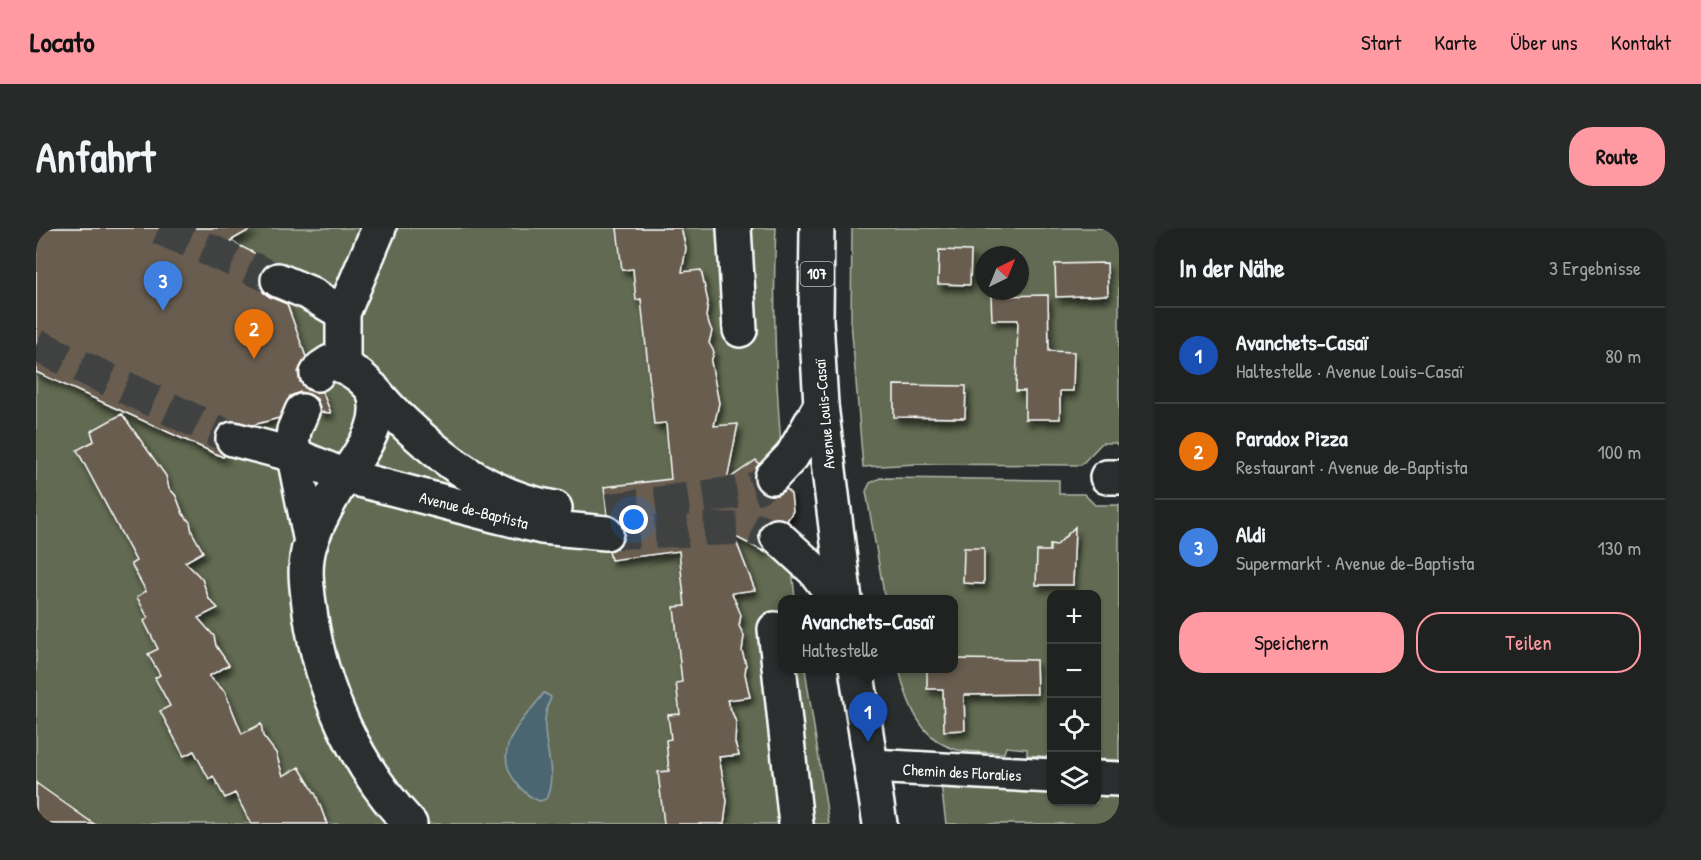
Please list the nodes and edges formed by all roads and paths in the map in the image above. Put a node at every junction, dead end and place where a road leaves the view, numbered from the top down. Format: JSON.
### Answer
{"nodes":[{"id":1,"x":379,"y":228,"type":"edge"},
{"id":2,"x":734,"y":228,"type":"edge"},
{"id":3,"x":818,"y":228,"type":"edge"},
{"id":4,"x":278,"y":280,"type":"tunnel mouth"},
{"id":5,"x":343,"y":313,"type":"junction"},
{"id":6,"x":740,"y":330,"type":"dead end"},
{"id":7,"x":349,"y":376,"type":"junction"},
{"id":8,"x":821,"y":405,"type":"junction"},
{"id":9,"x":302,"y":411,"type":"dead end"},
{"id":10,"x":233,"y":439,"type":"tunnel mouth"},
{"id":11,"x":294,"y":455,"type":"junction"},
{"id":12,"x":345,"y":476,"type":"junction"},
{"id":13,"x":772,"y":477,"type":"tunnel mouth"},
{"id":14,"x":777,"y":536,"type":"tunnel mouth"},
{"id":15,"x":311,"y":542,"type":"junction"},
{"id":16,"x":833,"y":595,"type":"edge"},
{"id":17,"x":844,"y":595,"type":"edge"},
{"id":18,"x":775,"y":629,"type":"dead end"},
{"id":19,"x":778,"y":657,"type":"edge"},
{"id":20,"x":780,"y":673,"type":"edge"},
{"id":21,"x":857,"y":673,"type":"edge"},
{"id":22,"x":872,"y":766,"type":"junction"},
{"id":23,"x":1047,"y":776,"type":"edge"},
{"id":24,"x":1101,"y":778,"type":"edge"},
{"id":25,"x":1119,"y":780,"type":"edge"},
{"id":26,"x":410,"y":824,"type":"edge"},
{"id":27,"x":796,"y":824,"type":"edge"},
{"id":28,"x":880,"y":824,"type":"edge"}],
"edges":[{"from":1,"to":5,"type":"street"},
{"from":2,"to":6,"type":"street"},
{"from":3,"to":8,"type":"street","name":"Avenue Louis-Casaï","number":"107"},
{"from":4,"to":5,"type":"street"},
{"from":5,"to":7,"type":"street"},
{"from":7,"to":12,"type":"street"},
{"from":7,"to":12,"type":"street","name":"Avenue de-Baptista"},
{"from":8,"to":13,"type":"street"},
{"from":8,"to":17,"type":"street","name":"Avenue Louis-Casaï","number":"107"},
{"from":9,"to":11,"type":"street"},
{"from":10,"to":11,"type":"street"},
{"from":11,"to":12,"type":"street","name":"Avenue de-Baptista"},
{"from":11,"to":15,"type":"street"},
{"from":12,"to":15,"type":"street"},
{"from":14,"to":16,"type":"street"},
{"from":15,"to":26,"type":"street"},
{"from":18,"to":19,"type":"street"},
{"from":20,"to":27,"type":"street"},
{"from":21,"to":22,"type":"street"},
{"from":22,"to":23,"type":"street","name":"Chemin des Floralies"},
{"from":22,"to":28,"type":"street"},
{"from":24,"to":25,"type":"street"}]}
